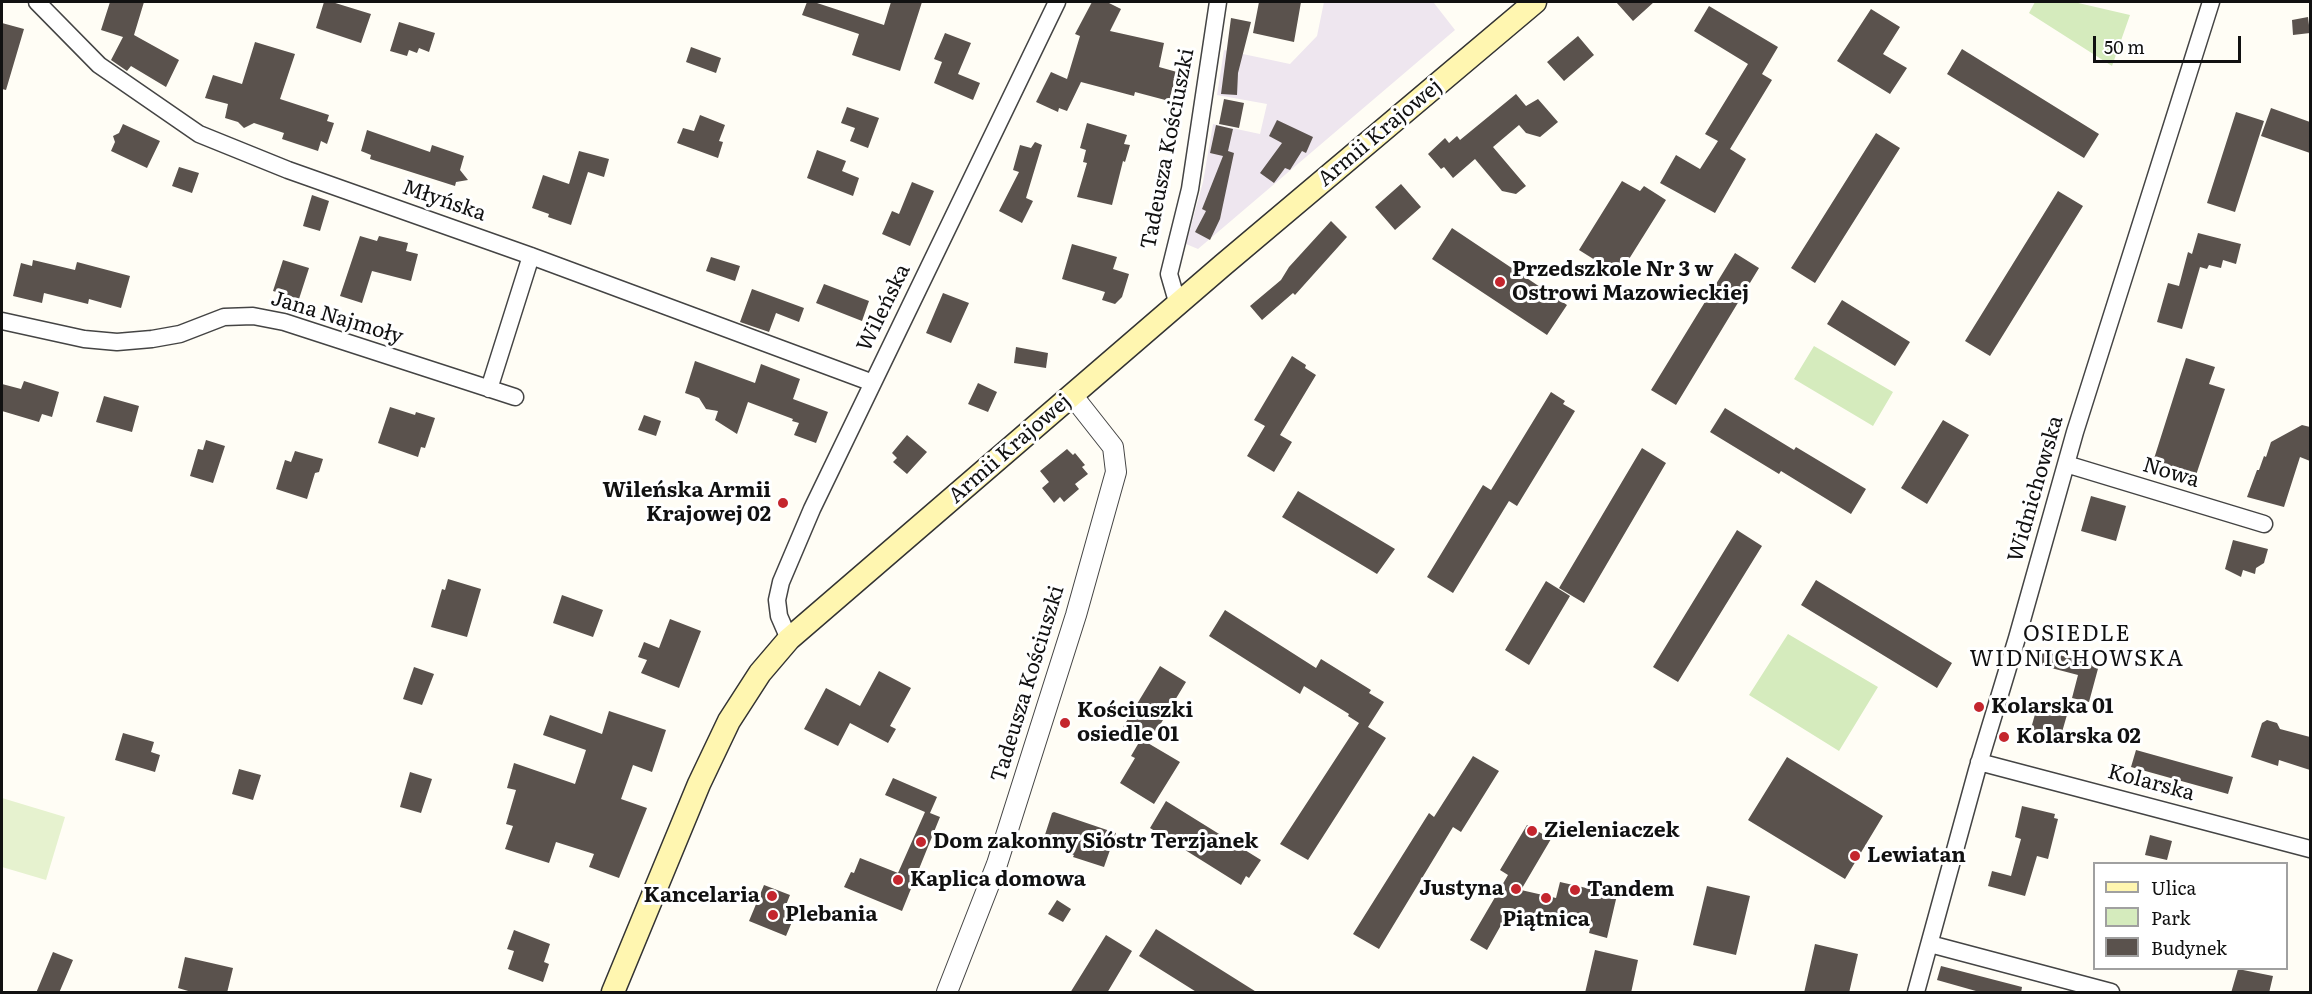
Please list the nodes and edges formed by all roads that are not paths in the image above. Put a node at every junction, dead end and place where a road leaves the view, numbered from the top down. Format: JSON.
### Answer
{"nodes":[{"id":1,"x":37,"y":2,"type":"edge"},
{"id":2,"x":1057,"y":2,"type":"edge"},
{"id":3,"x":1218,"y":2,"type":"edge"},
{"id":4,"x":1535,"y":2,"type":"edge"},
{"id":5,"x":2211,"y":2,"type":"edge"},
{"id":6,"x":531,"y":256,"type":"junction"},
{"id":7,"x":1178,"y":305,"type":"junction"},
{"id":8,"x":2,"y":321,"type":"edge"},
{"id":9,"x":873,"y":382,"type":"junction"},
{"id":10,"x":489,"y":388,"type":"junction"},
{"id":11,"x":1072,"y":395,"type":"junction"},
{"id":12,"x":515,"y":397,"type":"dead end"},
{"id":13,"x":2066,"y":464,"type":"junction"},
{"id":14,"x":2264,"y":524,"type":"dead end"},
{"id":15,"x":789,"y":639,"type":"junction"},
{"id":16,"x":1979,"y":762,"type":"junction"},
{"id":17,"x":2310,"y":849,"type":"edge"},
{"id":18,"x":1930,"y":944,"type":"junction"},
{"id":19,"x":613,"y":993,"type":"edge"},
{"id":20,"x":947,"y":993,"type":"edge"},
{"id":21,"x":1916,"y":993,"type":"edge"},
{"id":22,"x":2110,"y":993,"type":"edge"}],
"edges":[{"from":1,"to":6,"type":"street","name":"Młyńska"},
{"from":2,"to":9,"type":"street","name":"Wileńska"},
{"from":3,"to":7,"type":"street","name":"Tadeusza Kościuszki"},
{"from":4,"to":7,"type":"main road","name":"Armii Krajowej"},
{"from":5,"to":13,"type":"street","name":"Widnichowska"},
{"from":6,"to":9,"type":"street","name":"Młyńska"},
{"from":6,"to":10,"type":"street"},
{"from":7,"to":11,"type":"main road","name":"Armii Krajowej"},
{"from":8,"to":10,"type":"street","name":"Jana Najmoły"},
{"from":9,"to":15,"type":"street","name":"Wileńska"},
{"from":10,"to":12,"type":"street","name":"Jana Najmoły"},
{"from":11,"to":15,"type":"main road","name":"Armii Krajowej"},
{"from":11,"to":20,"type":"street","name":"Tadeusza Kościuszki"},
{"from":13,"to":14,"type":"street","name":"Nowa"},
{"from":13,"to":16,"type":"street","name":"Widnichowska"},
{"from":15,"to":19,"type":"main road","name":"Armii Krajowej"},
{"from":16,"to":17,"type":"street","name":"Kolarska"},
{"from":16,"to":18,"type":"street","name":"Widnichowska"},
{"from":18,"to":21,"type":"street","name":"Widnichowska"},
{"from":18,"to":22,"type":"street"}]}
